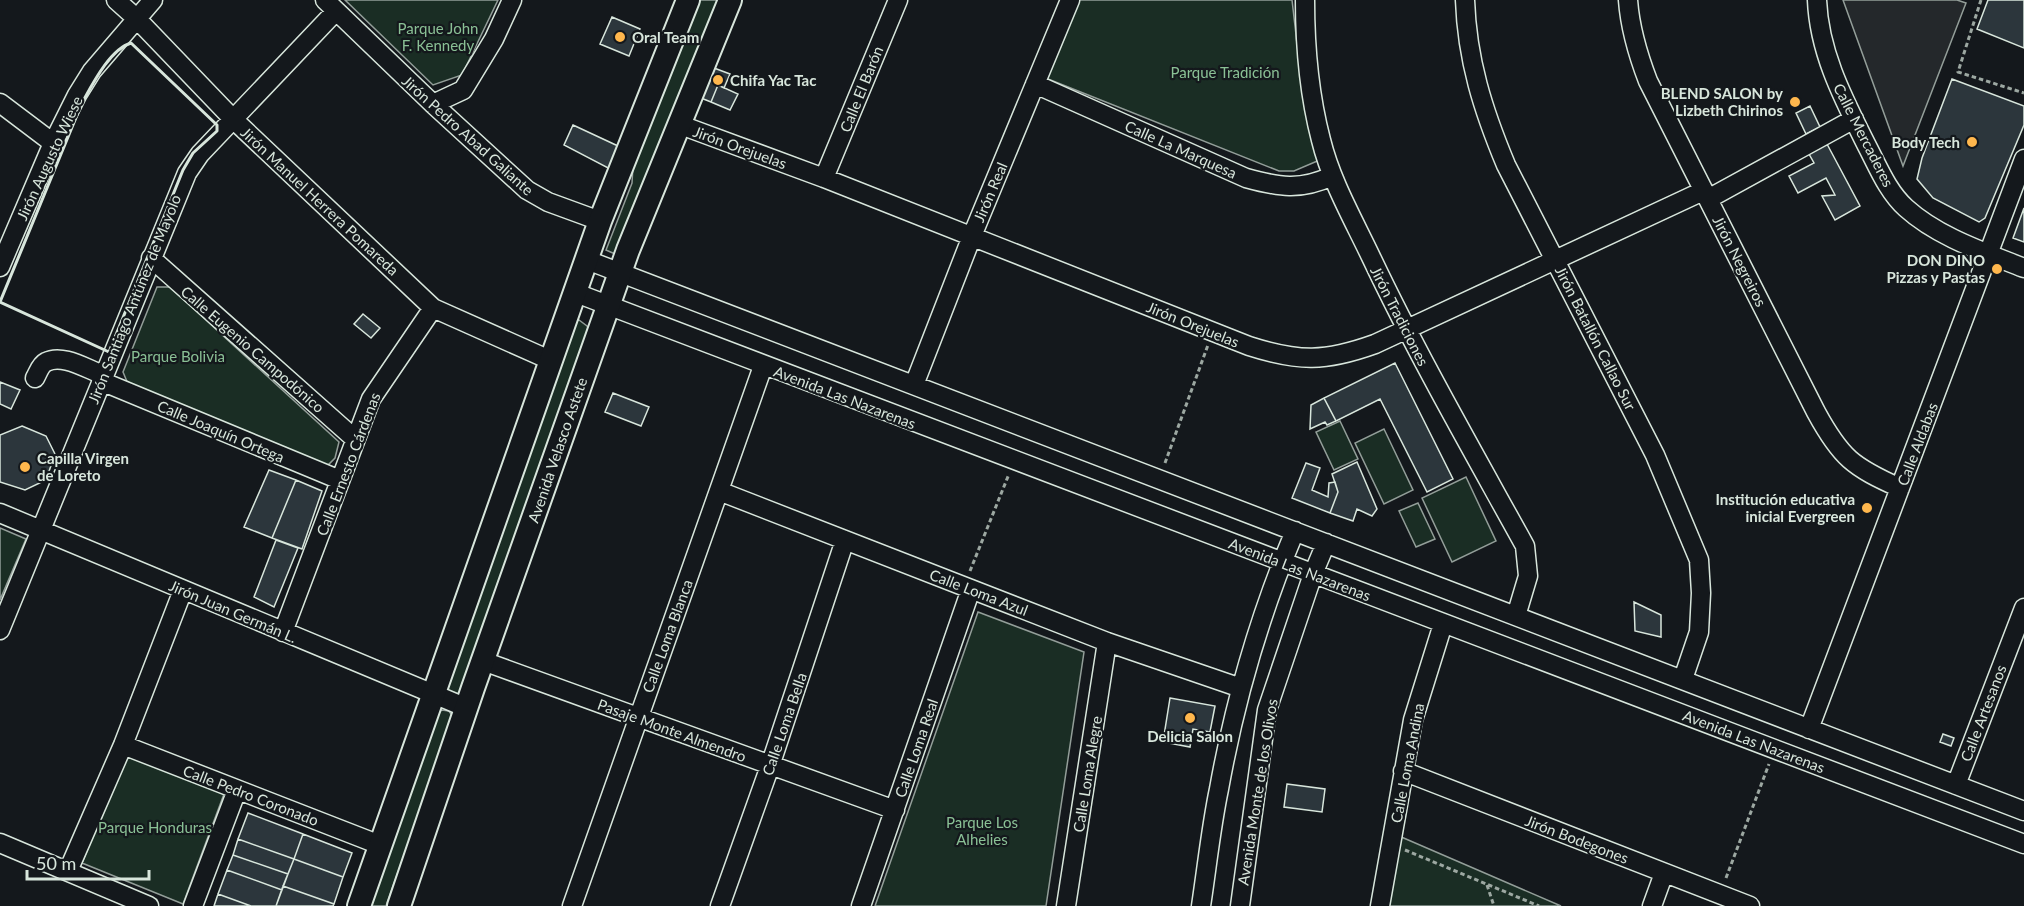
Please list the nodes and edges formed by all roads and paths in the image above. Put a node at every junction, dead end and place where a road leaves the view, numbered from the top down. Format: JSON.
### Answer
{"nodes":[{"id":1,"x":116,"y":0,"type":"edge"},
{"id":2,"x":153,"y":0,"type":"edge"},
{"id":3,"x":512,"y":0,"type":"edge"},
{"id":4,"x":688,"y":0,"type":"edge"},
{"id":5,"x":730,"y":0,"type":"edge"},
{"id":6,"x":898,"y":0,"type":"edge"},
{"id":7,"x":1070,"y":0,"type":"edge"},
{"id":8,"x":1305,"y":0,"type":"edge"},
{"id":9,"x":1465,"y":0,"type":"edge"},
{"id":10,"x":1628,"y":0,"type":"edge"},
{"id":11,"x":1817,"y":0,"type":"edge"},
{"id":12,"x":1981,"y":0,"type":"edge"},
{"id":13,"x":330,"y":6,"type":"edge"},
{"id":14,"x":136,"y":18,"type":"junction"},
{"id":15,"x":1035,"y":84,"type":"junction"},
{"id":16,"x":2024,"y":93,"type":"edge"},
{"id":17,"x":0,"y":103,"type":"edge"},
{"id":18,"x":433,"y":104,"type":"junction"},
{"id":19,"x":233,"y":119,"type":"junction"},
{"id":20,"x":1854,"y":119,"type":"junction"},
{"id":21,"x":678,"y":124,"type":"junction"},
{"id":22,"x":53,"y":142,"type":"junction"},
{"id":23,"x":2024,"y":159,"type":"edge"},
{"id":24,"x":1332,"y":176,"type":"junction"},
{"id":25,"x":824,"y":178,"type":"junction"},
{"id":26,"x":1706,"y":195,"type":"junction"},
{"id":27,"x":600,"y":221,"type":"junction"},
{"id":28,"x":972,"y":236,"type":"junction"},
{"id":29,"x":1988,"y":254,"type":"junction"},
{"id":30,"x":151,"y":258,"type":"junction"},
{"id":31,"x":588,"y":260,"type":"junction"},
{"id":32,"x":1556,"y":260,"type":"junction"},
{"id":33,"x":0,"y":267,"type":"edge"},
{"id":34,"x":2024,"y":268,"type":"edge"},
{"id":35,"x":620,"y":272,"type":"junction"},
{"id":36,"x":576,"y":293,"type":"junction"},
{"id":37,"x":608,"y":306,"type":"junction"},
{"id":38,"x":433,"y":308,"type":"junction"},
{"id":39,"x":1406,"y":330,"type":"junction"},
{"id":40,"x":1213,"y":331,"type":"junction"},
{"id":41,"x":552,"y":361,"type":"junction"},
{"id":42,"x":763,"y":366,"type":"junction"},
{"id":43,"x":35,"y":378,"type":"dead end"},
{"id":44,"x":102,"y":378,"type":"junction"},
{"id":45,"x":914,"y":385,"type":"junction"},
{"id":46,"x":355,"y":439,"type":"junction"},
{"id":47,"x":1014,"y":461,"type":"junction"},
{"id":48,"x":1160,"y":479,"type":"junction"},
{"id":49,"x":340,"y":480,"type":"junction"},
{"id":50,"x":1900,"y":488,"type":"junction"},
{"id":51,"x":718,"y":491,"type":"junction"},
{"id":52,"x":0,"y":513,"type":"edge"},
{"id":53,"x":40,"y":530,"type":"junction"},
{"id":54,"x":1295,"y":531,"type":"junction"},
{"id":55,"x":845,"y":540,"type":"junction"},
{"id":56,"x":1326,"y":543,"type":"junction"},
{"id":57,"x":1282,"y":563,"type":"junction"},
{"id":58,"x":1313,"y":574,"type":"junction"},
{"id":59,"x":968,"y":588,"type":"junction"},
{"id":60,"x":183,"y":590,"type":"junction"},
{"id":61,"x":2024,"y":608,"type":"edge"},
{"id":62,"x":1516,"y":616,"type":"junction"},
{"id":63,"x":1443,"y":624,"type":"junction"},
{"id":64,"x":0,"y":630,"type":"edge"},
{"id":65,"x":284,"y":632,"type":"junction"},
{"id":66,"x":1107,"y":642,"type":"junction"},
{"id":67,"x":483,"y":661,"type":"junction"},
{"id":68,"x":1683,"y":679,"type":"junction"},
{"id":69,"x":1241,"y":688,"type":"junction"},
{"id":70,"x":434,"y":695,"type":"junction"},
{"id":71,"x":466,"y":708,"type":"junction"},
{"id":72,"x":638,"y":719,"type":"junction"},
{"id":73,"x":1809,"y":729,"type":"junction"},
{"id":74,"x":123,"y":745,"type":"junction"},
{"id":75,"x":1775,"y":749,"type":"junction"},
{"id":76,"x":770,"y":766,"type":"junction"},
{"id":77,"x":1403,"y":771,"type":"junction"},
{"id":78,"x":1956,"y":785,"type":"junction"},
{"id":79,"x":237,"y":790,"type":"junction"},
{"id":80,"x":895,"y":810,"type":"junction"},
{"id":81,"x":2024,"y":811,"type":"edge"},
{"id":82,"x":0,"y":843,"type":"edge"},
{"id":83,"x":2024,"y":844,"type":"edge"},
{"id":84,"x":380,"y":845,"type":"junction"},
{"id":85,"x":1397,"y":846,"type":"dead end"},
{"id":86,"x":68,"y":871,"type":"junction"},
{"id":87,"x":1664,"y":873,"type":"junction"},
{"id":88,"x":1486,"y":884,"type":"junction"},
{"id":89,"x":1720,"y":894,"type":"junction"},
{"id":90,"x":148,"y":906,"type":"edge"},
{"id":91,"x":193,"y":906,"type":"edge"},
{"id":92,"x":359,"y":906,"type":"edge"},
{"id":93,"x":399,"y":906,"type":"edge"},
{"id":94,"x":572,"y":906,"type":"edge"},
{"id":95,"x":720,"y":906,"type":"edge"},
{"id":96,"x":861,"y":906,"type":"edge"},
{"id":97,"x":1066,"y":906,"type":"edge"},
{"id":98,"x":1201,"y":906,"type":"edge"},
{"id":99,"x":1240,"y":906,"type":"edge"},
{"id":100,"x":1380,"y":906,"type":"edge"},
{"id":101,"x":1494,"y":906,"type":"edge"},
{"id":102,"x":1539,"y":906,"type":"edge"},
{"id":103,"x":1652,"y":906,"type":"edge"},
{"id":104,"x":1750,"y":906,"type":"edge"}],
"edges":[{"from":1,"to":14,"type":"street","name":"Jirón Manuel Herrera Pomareda"},
{"from":2,"to":14,"type":"street","name":"Jirón Augusto Wiese"},
{"from":3,"to":18,"type":"street"},
{"from":4,"to":27,"type":"main road"},
{"from":5,"to":21,"type":"main road","name":"Avenida Velasco Astete"},
{"from":6,"to":25,"type":"street","name":"Calle El Barón"},
{"from":7,"to":15,"type":"street","name":"Jirón Real"},
{"from":8,"to":24,"type":"street","name":"Jirón Tradiciones"},
{"from":9,"to":32,"type":"street","name":"Jirón Batallón Callao Sur"},
{"from":10,"to":26,"type":"street","name":"Jirón Negreiros"},
{"from":11,"to":20,"type":"street","name":"Calle Mercaderes"},
{"from":12,"to":16,"type":"path"},
{"from":13,"to":18,"type":"street","name":"Jirón Pedro Abad Galiante"},
{"from":13,"to":19,"type":"street","name":"Jirón Santiago Antúnez de Mayolo"},
{"from":14,"to":19,"type":"street","name":"Jirón Manuel Herrera Pomareda"},
{"from":14,"to":22,"type":"street","name":"Jirón Augusto Wiese"},
{"from":15,"to":24,"type":"street","name":"Calle La Marquesa"},
{"from":15,"to":28,"type":"street","name":"Jirón Real"},
{"from":17,"to":22,"type":"street"},
{"from":18,"to":27,"type":"street","name":"Jirón Pedro Abad Galiante"},
{"from":19,"to":30,"type":"street","name":"Jirón Santiago Antúnez de Mayolo"},
{"from":19,"to":38,"type":"street","name":"Jirón Manuel Herrera Pomareda"},
{"from":20,"to":26,"type":"street","name":"Jirón Orejuelas"},
{"from":20,"to":29,"type":"street","name":"Calle Mercaderes"},
{"from":21,"to":25,"type":"street","name":"Jirón Orejuelas"},
{"from":21,"to":35,"type":"main road","name":"Avenida Velasco Astete"},
{"from":22,"to":33,"type":"street","name":"Jirón Augusto Wiese"},
{"from":23,"to":29,"type":"street","name":"Calle Aldabas"},
{"from":24,"to":39,"type":"street","name":"Jirón Tradiciones"},
{"from":25,"to":28,"type":"street","name":"Jirón Orejuelas"},
{"from":26,"to":32,"type":"street","name":"Jirón Orejuelas"},
{"from":26,"to":50,"type":"street","name":"Jirón Negreiros"},
{"from":27,"to":31,"type":"main road"},
{"from":28,"to":40,"type":"street","name":"Jirón Orejuelas"},
{"from":28,"to":45,"type":"street","name":"Jirón Real"},
{"from":29,"to":34,"type":"street","name":"Calle Mercaderes"},
{"from":29,"to":50,"type":"street","name":"Calle Aldabas"},
{"from":30,"to":44,"type":"street","name":"Jirón Santiago Antúnez de Mayolo"},
{"from":30,"to":46,"type":"street","name":"Calle Eugenio Campodónico"},
{"from":31,"to":35,"type":"street","name":"Avenida Las Nazarenas"},
{"from":31,"to":36,"type":"main road"},
{"from":32,"to":39,"type":"street","name":"Jirón Orejuelas"},
{"from":32,"to":68,"type":"street","name":"Jirón Batallón Callao Sur"},
{"from":35,"to":37,"type":"main road","name":"Avenida Velasco Astete"},
{"from":35,"to":45,"type":"street","name":"Avenida Las Nazarenas"},
{"from":36,"to":37,"type":"street","name":"Avenida Las Nazarenas"},
{"from":36,"to":41,"type":"main road"},
{"from":37,"to":42,"type":"street","name":"Avenida Las Nazarenas"},
{"from":37,"to":67,"type":"main road","name":"Avenida Velasco Astete"},
{"from":38,"to":41,"type":"street","name":"Jirón Manuel Herrera Pomareda"},
{"from":38,"to":46,"type":"street","name":"Calle Ernesto Cárdenas"},
{"from":39,"to":40,"type":"street","name":"Jirón Orejuelas"},
{"from":39,"to":62,"type":"street","name":"Jirón Tradiciones"},
{"from":40,"to":48,"type":"path"},
{"from":41,"to":70,"type":"main road"},
{"from":42,"to":47,"type":"street","name":"Avenida Las Nazarenas"},
{"from":42,"to":51,"type":"street","name":"Calle Loma Blanca"},
{"from":43,"to":44,"type":"street","name":"Calle Joaquín Ortega"},
{"from":44,"to":49,"type":"street","name":"Calle Joaquín Ortega"},
{"from":44,"to":53,"type":"street","name":"Jirón Santiago Antúnez de Mayolo"},
{"from":45,"to":48,"type":"street","name":"Avenida Las Nazarenas"},
{"from":46,"to":49,"type":"street","name":"Calle Ernesto Cárdenas"},
{"from":47,"to":57,"type":"street","name":"Avenida Las Nazarenas"},
{"from":47,"to":59,"type":"path"},
{"from":48,"to":54,"type":"street","name":"Avenida Las Nazarenas"},
{"from":49,"to":65,"type":"street","name":"Calle Ernesto Cárdenas"},
{"from":50,"to":73,"type":"street","name":"Calle Aldabas"},
{"from":51,"to":55,"type":"street","name":"Calle Loma Azul"},
{"from":51,"to":72,"type":"street","name":"Calle Loma Blanca"},
{"from":52,"to":53,"type":"street","name":"Jirón Juan Germán L."},
{"from":53,"to":60,"type":"street","name":"Jirón Juan Germán L."},
{"from":53,"to":64,"type":"street","name":"Jirón Santiago Antúnez de Mayolo"},
{"from":54,"to":56,"type":"street","name":"Avenida Las Nazarenas"},
{"from":54,"to":57,"type":"street"},
{"from":55,"to":59,"type":"street","name":"Calle Loma Azul"},
{"from":55,"to":76,"type":"street","name":"Calle Loma Bella"},
{"from":56,"to":58,"type":"street","name":"Avenida Monte de los Olivos"},
{"from":56,"to":62,"type":"street","name":"Avenida Las Nazarenas"},
{"from":57,"to":58,"type":"street","name":"Avenida Las Nazarenas"},
{"from":57,"to":69,"type":"street"},
{"from":58,"to":63,"type":"street","name":"Avenida Las Nazarenas"},
{"from":58,"to":99,"type":"street","name":"Avenida Monte de los Olivos"},
{"from":59,"to":66,"type":"street","name":"Calle Loma Azul"},
{"from":59,"to":80,"type":"street","name":"Calle Loma Real"},
{"from":60,"to":65,"type":"street","name":"Jirón Juan Germán L."},
{"from":60,"to":74,"type":"street"},
{"from":61,"to":78,"type":"street","name":"Calle Artesanos"},
{"from":62,"to":68,"type":"street","name":"Avenida Las Nazarenas"},
{"from":63,"to":75,"type":"street","name":"Avenida Las Nazarenas"},
{"from":63,"to":77,"type":"street","name":"Calle Loma Andina"},
{"from":65,"to":70,"type":"street","name":"Jirón Juan Germán L."},
{"from":66,"to":69,"type":"street","name":"Calle Loma Azul"},
{"from":66,"to":97,"type":"street","name":"Calle Loma Alegre"},
{"from":67,"to":71,"type":"main road","name":"Avenida Velasco Astete"},
{"from":67,"to":72,"type":"street","name":"Pasaje Monte Almendro"},
{"from":68,"to":73,"type":"street","name":"Avenida Las Nazarenas"},
{"from":69,"to":98,"type":"street"},
{"from":70,"to":71,"type":"street","name":"Jirón Juan Germán L."},
{"from":70,"to":84,"type":"main road"},
{"from":71,"to":93,"type":"main road","name":"Avenida Velasco Astete"},
{"from":72,"to":76,"type":"street","name":"Pasaje Monte Almendro"},
{"from":72,"to":94,"type":"street","name":"Calle Loma Blanca"},
{"from":73,"to":78,"type":"street","name":"Avenida Las Nazarenas"},
{"from":74,"to":79,"type":"street","name":"Calle Pedro Coronado"},
{"from":74,"to":86,"type":"street"},
{"from":75,"to":83,"type":"street","name":"Avenida Las Nazarenas"},
{"from":75,"to":89,"type":"path"},
{"from":76,"to":80,"type":"street","name":"Pasaje Monte Almendro"},
{"from":76,"to":95,"type":"street","name":"Calle Loma Bella"},
{"from":77,"to":87,"type":"street","name":"Jirón Bodegones"},
{"from":77,"to":100,"type":"street","name":"Calle Loma Andina"},
{"from":78,"to":81,"type":"street","name":"Avenida Las Nazarenas"},
{"from":79,"to":84,"type":"street","name":"Calle Pedro Coronado"},
{"from":79,"to":91,"type":"street"},
{"from":80,"to":96,"type":"street","name":"Calle Loma Real"},
{"from":82,"to":86,"type":"street"},
{"from":84,"to":92,"type":"main road"},
{"from":85,"to":88,"type":"path"},
{"from":86,"to":90,"type":"street"},
{"from":87,"to":89,"type":"street","name":"Jirón Bodegones"},
{"from":87,"to":103,"type":"street"},
{"from":88,"to":101,"type":"path"},
{"from":88,"to":102,"type":"path"},
{"from":89,"to":104,"type":"street","name":"Jirón Bodegones"}]}
